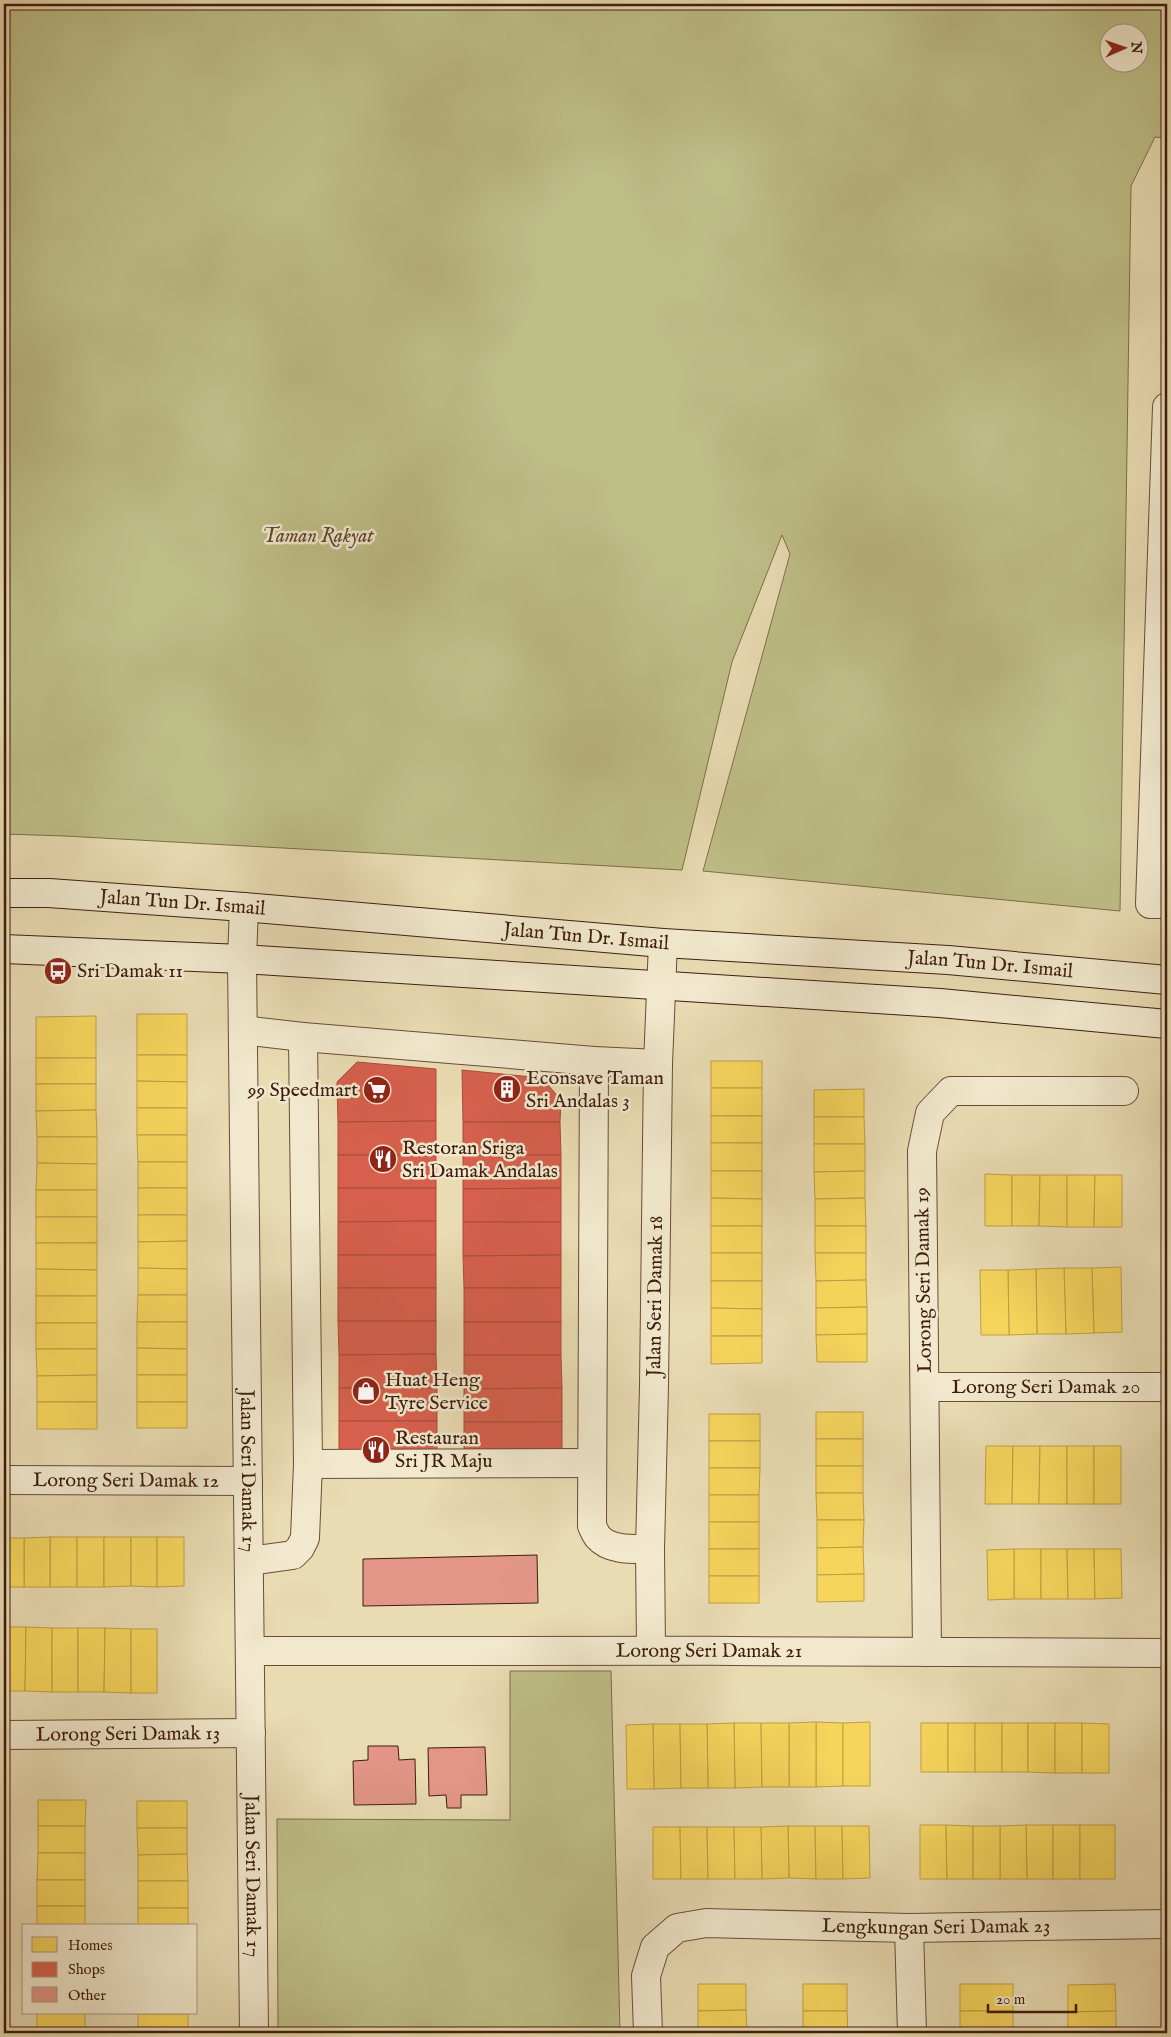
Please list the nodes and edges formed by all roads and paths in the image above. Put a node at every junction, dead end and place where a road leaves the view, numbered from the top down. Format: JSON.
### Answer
{"nodes":[{"id":1,"x":1167,"y":407,"type":"edge"},
{"id":2,"x":1164,"y":620,"type":"edge"},
{"id":3,"x":4,"y":893,"type":"edge"},
{"id":4,"x":1158,"y":904,"type":"edge"},
{"id":5,"x":244,"y":907,"type":"junction"},
{"id":6,"x":663,"y":943,"type":"junction"},
{"id":7,"x":4,"y":949,"type":"edge"},
{"id":8,"x":242,"y":960,"type":"junction"},
{"id":9,"x":1167,"y":980,"type":"edge"},
{"id":10,"x":662,"y":986,"type":"junction"},
{"id":11,"x":1167,"y":1024,"type":"edge"},
{"id":12,"x":243,"y":1030,"type":"junction"},
{"id":13,"x":304,"y":1037,"type":"junction"},
{"id":14,"x":594,"y":1061,"type":"junction"},
{"id":15,"x":658,"y":1064,"type":"junction"},
{"id":16,"x":1124,"y":1091,"type":"dead end"},
{"id":17,"x":925,"y":1387,"type":"junction"},
{"id":18,"x":1167,"y":1387,"type":"edge"},
{"id":19,"x":592,"y":1463,"type":"junction"},
{"id":20,"x":308,"y":1464,"type":"junction"},
{"id":21,"x":4,"y":1480,"type":"edge"},
{"id":22,"x":248,"y":1481,"type":"junction"},
{"id":23,"x":650,"y":1550,"type":"junction"},
{"id":24,"x":249,"y":1561,"type":"junction"},
{"id":25,"x":651,"y":1650,"type":"junction"},
{"id":26,"x":250,"y":1651,"type":"junction"},
{"id":27,"x":927,"y":1652,"type":"junction"},
{"id":28,"x":1167,"y":1654,"type":"edge"},
{"id":29,"x":251,"y":1734,"type":"junction"},
{"id":30,"x":4,"y":1735,"type":"edge"},
{"id":31,"x":1167,"y":1924,"type":"edge"},
{"id":32,"x":909,"y":1928,"type":"junction"},
{"id":33,"x":254,"y":2033,"type":"edge"},
{"id":34,"x":648,"y":2033,"type":"edge"},
{"id":35,"x":912,"y":2033,"type":"edge"}],
"edges":[{"from":1,"to":2,"type":"street"},
{"from":2,"to":4,"type":"street"},
{"from":3,"to":5,"type":"street","name":"Jalan Tun Dr. Ismail"},
{"from":5,"to":6,"type":"street","name":"Jalan Tun Dr. Ismail"},
{"from":5,"to":8,"type":"street","name":"Jalan Seri Damak 17"},
{"from":6,"to":9,"type":"street","name":"Jalan Tun Dr. Ismail"},
{"from":6,"to":10,"type":"street","name":"Jalan Seri Damak 18"},
{"from":7,"to":8,"type":"street"},
{"from":8,"to":10,"type":"street"},
{"from":8,"to":12,"type":"street","name":"Jalan Seri Damak 17"},
{"from":10,"to":11,"type":"street"},
{"from":10,"to":15,"type":"street","name":"Jalan Seri Damak 18"},
{"from":12,"to":13,"type":"street"},
{"from":12,"to":22,"type":"street","name":"Jalan Seri Damak 17"},
{"from":13,"to":14,"type":"street"},
{"from":13,"to":20,"type":"street"},
{"from":14,"to":15,"type":"street"},
{"from":14,"to":19,"type":"street"},
{"from":15,"to":23,"type":"street","name":"Jalan Seri Damak 18"},
{"from":16,"to":17,"type":"street","name":"Lorong Seri Damak 19"},
{"from":17,"to":18,"type":"street","name":"Lorong Seri Damak 20"},
{"from":17,"to":27,"type":"street","name":"Lorong Seri Damak 19"},
{"from":19,"to":20,"type":"street"},
{"from":19,"to":23,"type":"street"},
{"from":20,"to":24,"type":"street"},
{"from":21,"to":22,"type":"street","name":"Lorong Seri Damak 12"},
{"from":22,"to":24,"type":"street","name":"Jalan Seri Damak 17"},
{"from":23,"to":25,"type":"street","name":"Jalan Seri Damak 18"},
{"from":24,"to":26,"type":"street","name":"Jalan Seri Damak 17"},
{"from":25,"to":26,"type":"street","name":"Lorong Seri Damak 21"},
{"from":25,"to":27,"type":"street","name":"Lorong Seri Damak 21"},
{"from":26,"to":29,"type":"street","name":"Jalan Seri Damak 17"},
{"from":27,"to":28,"type":"street","name":"Lorong Seri Damak 21"},
{"from":29,"to":30,"type":"street","name":"Lorong Seri Damak 13"},
{"from":29,"to":33,"type":"street","name":"Jalan Seri Damak 17"},
{"from":31,"to":32,"type":"street","name":"Lengkungan Seri Damak 23"},
{"from":32,"to":34,"type":"street","name":"Lengkungan Seri Damak 23"},
{"from":32,"to":35,"type":"street"}]}
